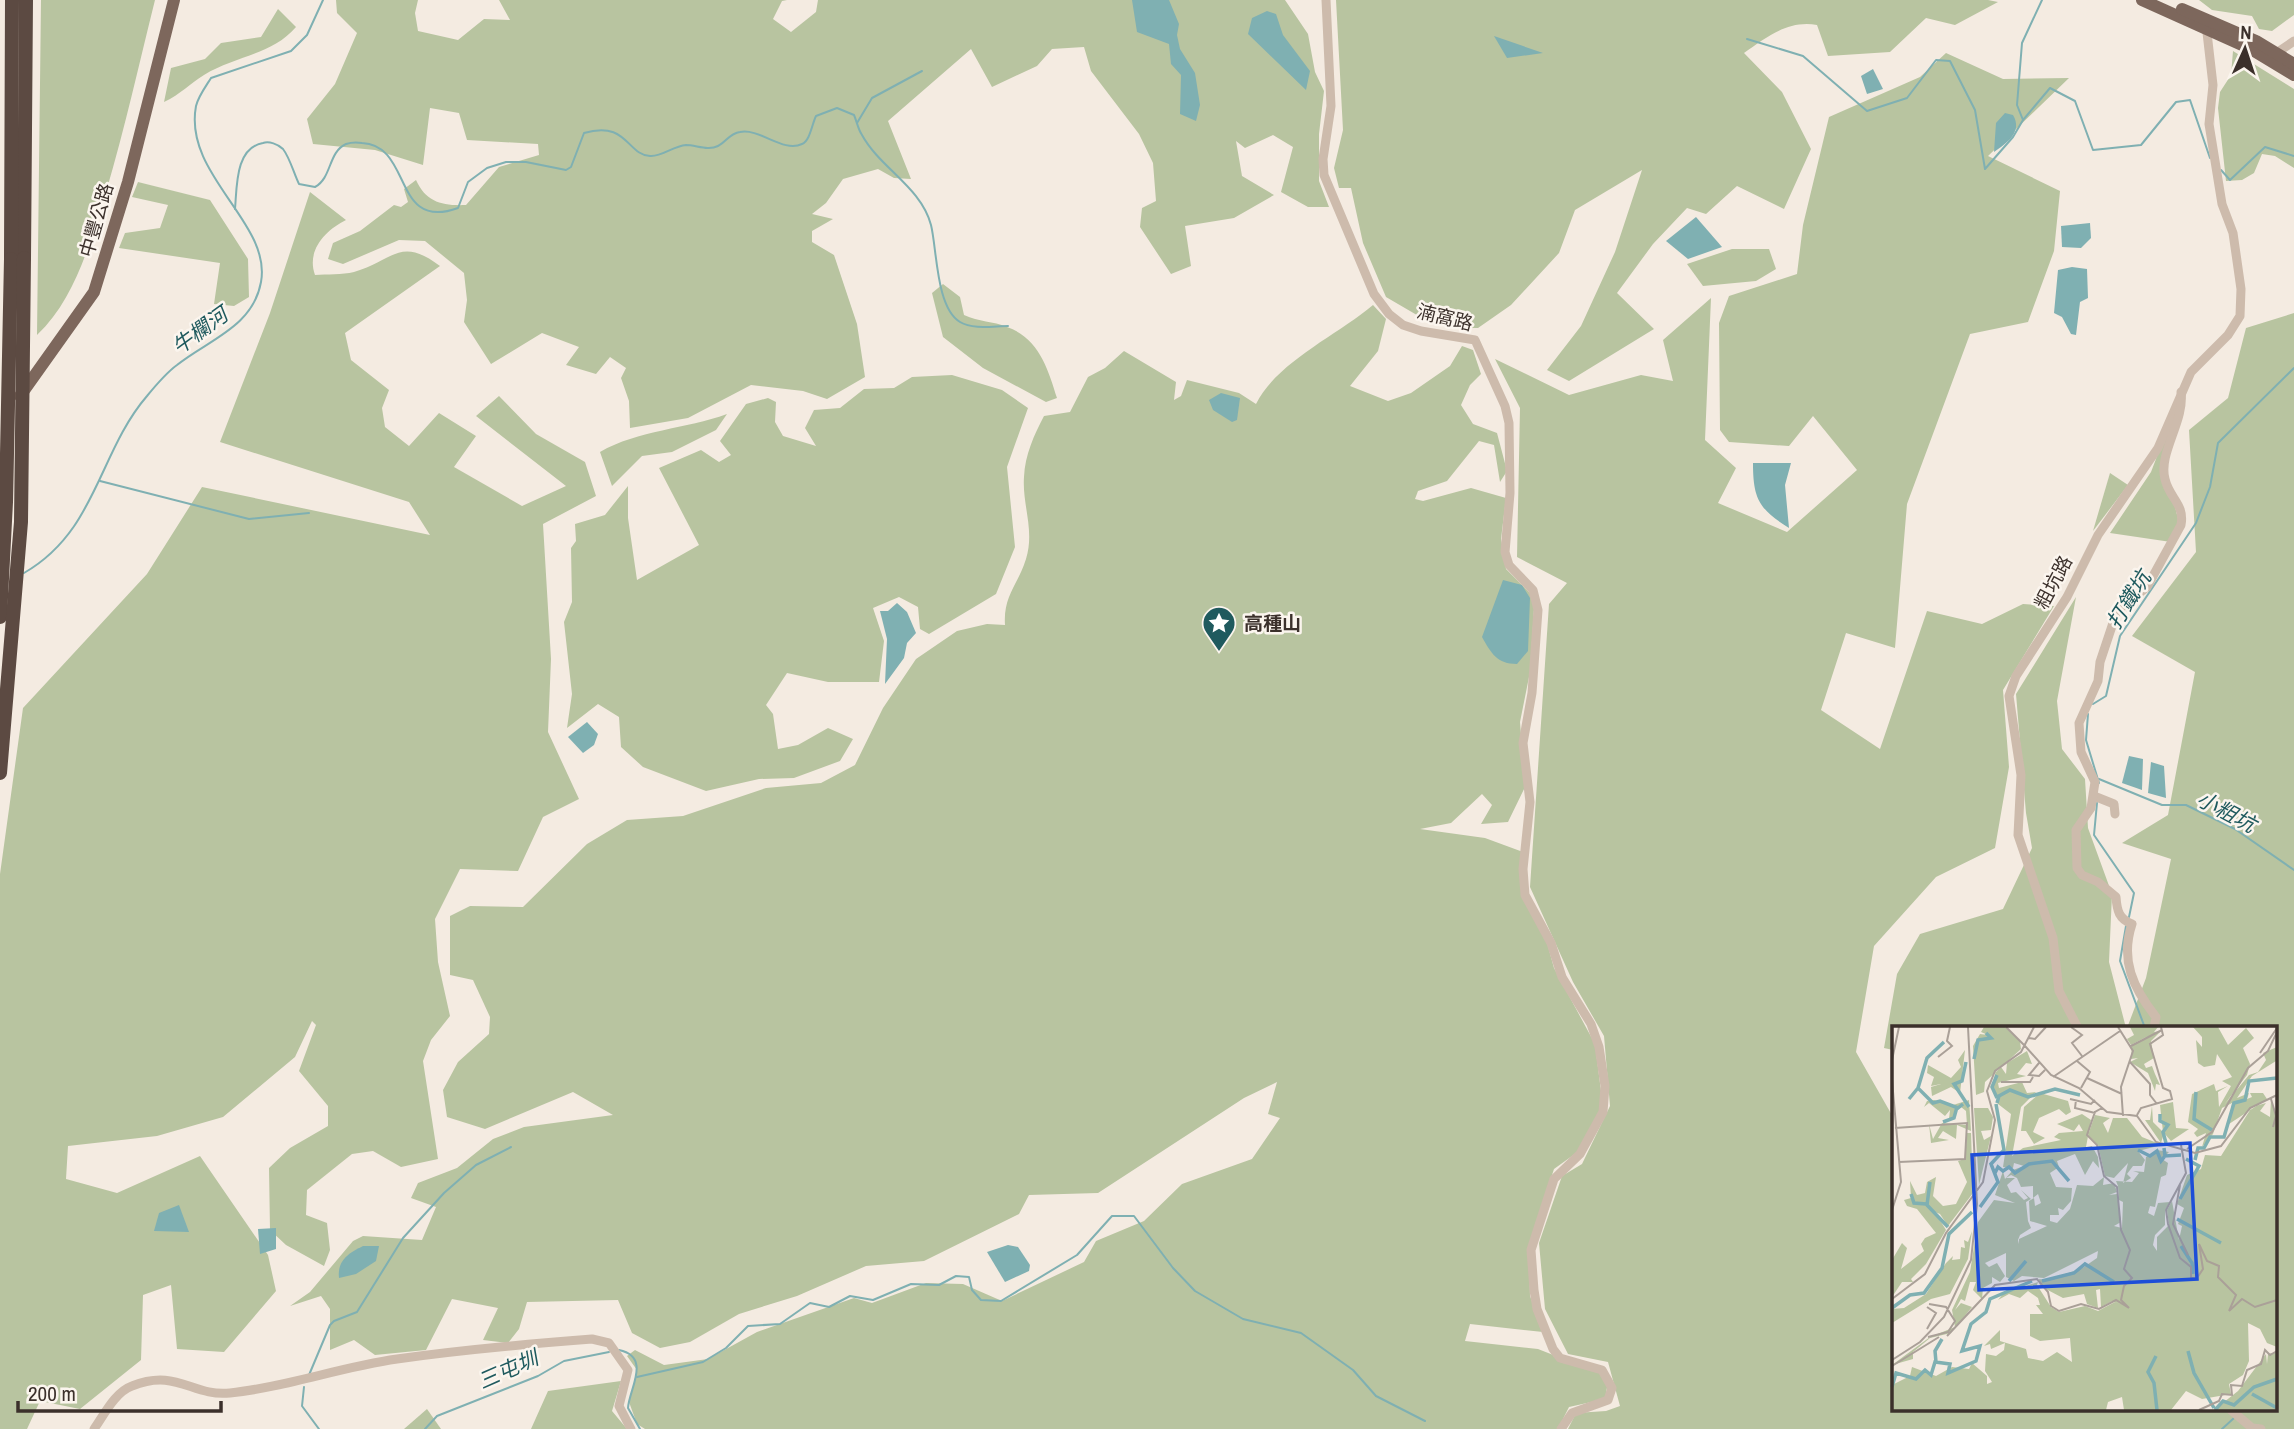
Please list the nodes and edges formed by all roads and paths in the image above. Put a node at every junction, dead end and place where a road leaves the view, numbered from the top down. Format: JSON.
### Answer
{"nodes":[{"id":1,"x":12,"y":0,"type":"edge"},
{"id":2,"x":26,"y":0,"type":"edge"},
{"id":3,"x":166,"y":0,"type":"edge"},
{"id":4,"x":174,"y":0,"type":"edge"},
{"id":5,"x":1326,"y":0,"type":"edge"},
{"id":6,"x":2142,"y":0,"type":"edge"},
{"id":7,"x":2162,"y":0,"type":"edge"},
{"id":8,"x":2206,"y":24,"type":"junction"},
{"id":9,"x":2294,"y":41,"type":"edge"},
{"id":10,"x":2272,"y":56,"type":"junction"},
{"id":11,"x":2294,"y":64,"type":"edge"},
{"id":12,"x":2294,"y":75,"type":"edge"},
{"id":13,"x":18,"y":259,"type":"junction"},
{"id":14,"x":51,"y":346,"type":"junction"},
{"id":15,"x":2180,"y":390,"type":"junction"},
{"id":16,"x":0,"y":412,"type":"edge"},
{"id":17,"x":0,"y":425,"type":"edge"},
{"id":18,"x":0,"y":617,"type":"edge"},
{"id":19,"x":0,"y":773,"type":"edge"},
{"id":20,"x":2094,"y":796,"type":"junction"},
{"id":21,"x":2115,"y":814,"type":"dead end"},
{"id":22,"x":2077,"y":1026,"type":"edge"},
{"id":23,"x":2154,"y":1026,"type":"edge"},
{"id":24,"x":2234,"y":1414,"type":"edge"},
{"id":25,"x":94,"y":1429,"type":"edge"},
{"id":26,"x":631,"y":1429,"type":"edge"},
{"id":27,"x":1561,"y":1429,"type":"edge"},
{"id":28,"x":2261,"y":1429,"type":"edge"}],
"edges":[{"from":1,"to":13,"type":"highway"},
{"from":2,"to":13,"type":"highway"},
{"from":3,"to":14,"type":"main road","name":"中豐公路"},
{"from":4,"to":14,"type":"main road","name":"中豐公路"},
{"from":5,"to":27,"type":"street","name":"湳窩路"},
{"from":6,"to":8,"type":"main road"},
{"from":7,"to":8,"type":"main road"},
{"from":8,"to":10,"type":"main road"},
{"from":8,"to":15,"type":"street","name":"粗坑路"},
{"from":9,"to":10,"type":"street"},
{"from":10,"to":11,"type":"main road"},
{"from":10,"to":12,"type":"main road"},
{"from":13,"to":18,"type":"highway","bridge":true},
{"from":13,"to":19,"type":"highway","bridge":true},
{"from":14,"to":16,"type":"main road","name":"中豐公路"},
{"from":14,"to":17,"type":"main road","name":"中豐公路"},
{"from":15,"to":20,"type":"street"},
{"from":15,"to":22,"type":"street","name":"粗坑路"},
{"from":20,"to":21,"type":"street"},
{"from":20,"to":23,"type":"street"},
{"from":24,"to":28,"type":"street"},
{"from":25,"to":26,"type":"street"}]}
